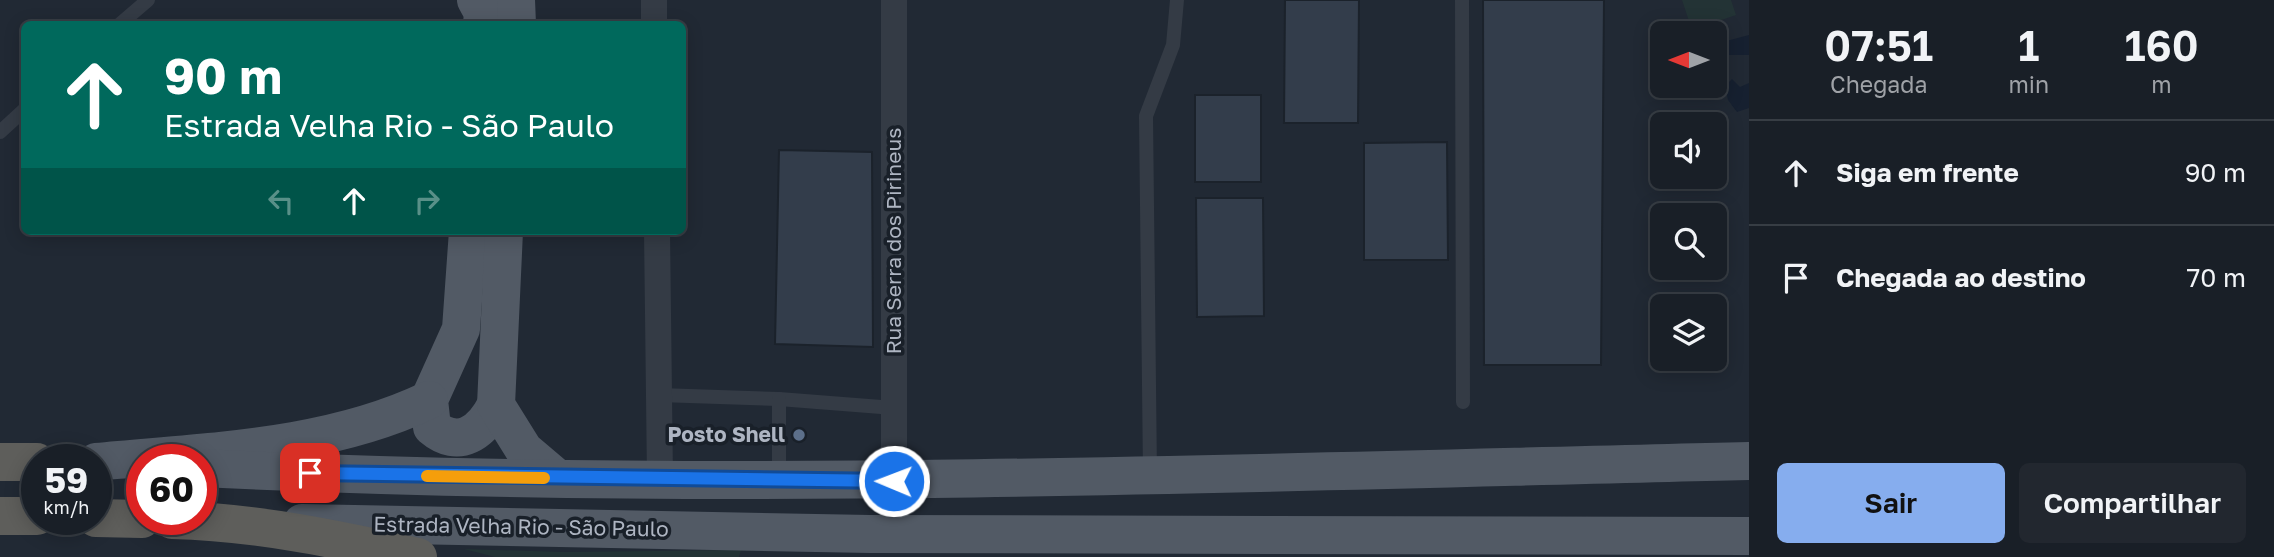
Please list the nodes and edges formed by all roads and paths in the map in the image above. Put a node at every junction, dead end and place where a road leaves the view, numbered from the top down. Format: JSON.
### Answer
{"nodes":[{"id":1,"x":148,"y":0,"type":"edge"},
{"id":2,"x":476,"y":0,"type":"edge"},
{"id":3,"x":516,"y":0,"type":"edge"},
{"id":4,"x":654,"y":0,"type":"edge"},
{"id":5,"x":894,"y":0,"type":"edge"},
{"id":6,"x":1177,"y":0,"type":"edge"},
{"id":7,"x":1462,"y":0,"type":"edge"},
{"id":8,"x":124,"y":21,"type":"edge"},
{"id":9,"x":482,"y":21,"type":"edge"},
{"id":10,"x":517,"y":21,"type":"edge"},
{"id":11,"x":654,"y":21,"type":"edge"},
{"id":12,"x":21,"y":113,"type":"edge"},
{"id":13,"x":0,"y":132,"type":"edge"},
{"id":14,"x":468,"y":235,"type":"edge"},
{"id":15,"x":503,"y":235,"type":"edge"},
{"id":16,"x":657,"y":235,"type":"edge"},
{"id":17,"x":659,"y":395,"type":"junction"},
{"id":18,"x":779,"y":399,"type":"junction"},
{"id":19,"x":429,"y":400,"type":"junction"},
{"id":20,"x":1463,"y":402,"type":"dead end"},
{"id":21,"x":496,"y":405,"type":"junction"},
{"id":22,"x":894,"y":408,"type":"junction"},
{"id":23,"x":112,"y":460,"type":"edge"},
{"id":24,"x":1749,"y":461,"type":"edge"},
{"id":25,"x":217,"y":469,"type":"edge"},
{"id":26,"x":1150,"y":475,"type":"junction"},
{"id":27,"x":557,"y":478,"type":"junction"},
{"id":28,"x":660,"y":478,"type":"junction"},
{"id":29,"x":779,"y":480,"type":"junction"},
{"id":30,"x":894,"y":481,"type":"junction"},
{"id":31,"x":217,"y":521,"type":"edge"},
{"id":32,"x":230,"y":521,"type":"junction"},
{"id":33,"x":870,"y":534,"type":"junction"},
{"id":34,"x":1749,"y":536,"type":"edge"},
{"id":35,"x":418,"y":557,"type":"edge"},
{"id":36,"x":814,"y":557,"type":"edge"}],
"edges":[{"from":1,"to":8,"type":"lane"},
{"from":2,"to":9,"type":"main road"},
{"from":3,"to":10,"type":"main road"},
{"from":4,"to":11,"type":"street"},
{"from":5,"to":22,"type":"street","name":"Rua Serra dos Pirineus"},
{"from":6,"to":26,"type":"lane"},
{"from":7,"to":20,"type":"lane"},
{"from":12,"to":13,"type":"lane"},
{"from":14,"to":19,"type":"main road"},
{"from":15,"to":21,"type":"main road"},
{"from":16,"to":17,"type":"street"},
{"from":17,"to":18,"type":"lane"},
{"from":17,"to":28,"type":"street"},
{"from":18,"to":22,"type":"lane"},
{"from":18,"to":29,"type":"lane"},
{"from":19,"to":21,"type":"main road"},
{"from":19,"to":23,"type":"main road"},
{"from":21,"to":27,"type":"main road"},
{"from":22,"to":30,"type":"street","name":"Rua Serra dos Pirineus"},
{"from":24,"to":26,"type":"main road"},
{"from":25,"to":27,"type":"main road"},
{"from":26,"to":30,"type":"main road"},
{"from":27,"to":28,"type":"main road"},
{"from":28,"to":29,"type":"main road"},
{"from":29,"to":30,"type":"main road"},
{"from":31,"to":32,"type":"highway","name":"Estrada Velha Rio - São Paulo"},
{"from":32,"to":33,"type":"main road","name":"Estrada Velha Rio - São Paulo"},
{"from":32,"to":35,"type":"highway"},
{"from":33,"to":34,"type":"main road","name":"Estrada Velha Rio - São Paulo"},
{"from":33,"to":36,"type":"main road"}]}
